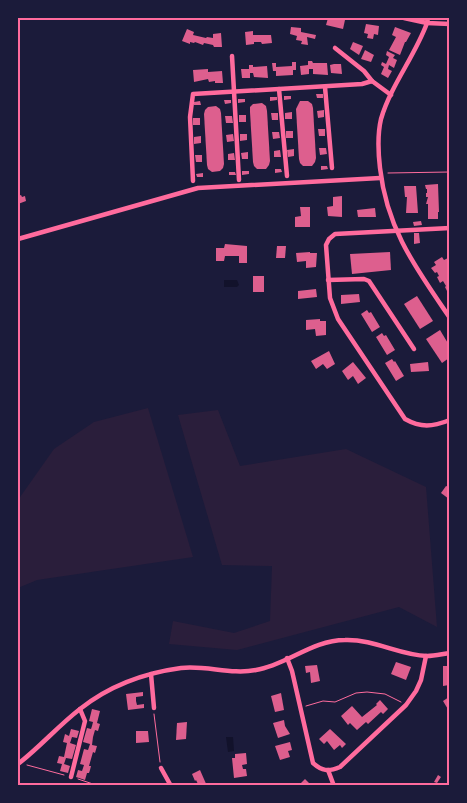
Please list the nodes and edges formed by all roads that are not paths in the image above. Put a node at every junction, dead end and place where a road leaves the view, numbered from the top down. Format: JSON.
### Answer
{"nodes":[{"id":1,"x":404,"y":18,"type":"edge"},
{"id":2,"x":428,"y":20,"type":"edge"},
{"id":3,"x":450,"y":24,"type":"edge"},
{"id":4,"x":335,"y":48,"type":"dead end"},
{"id":5,"x":232,"y":56,"type":"dead end"},
{"id":6,"x":372,"y":81,"type":"junction"},
{"id":7,"x":325,"y":87,"type":"junction"},
{"id":8,"x":279,"y":89,"type":"junction"},
{"id":9,"x":234,"y":91,"type":"junction"},
{"id":10,"x":392,"y":95,"type":"junction"},
{"id":11,"x":332,"y":168,"type":"dead end"},
{"id":12,"x":287,"y":176,"type":"dead end"},
{"id":13,"x":380,"y":176,"type":"junction"},
{"id":14,"x":239,"y":180,"type":"dead end"},
{"id":15,"x":193,"y":181,"type":"dead end"},
{"id":16,"x":450,"y":228,"type":"edge"},
{"id":17,"x":395,"y":231,"type":"junction"},
{"id":18,"x":18,"y":239,"type":"edge"},
{"id":19,"x":328,"y":280,"type":"junction"},
{"id":20,"x":450,"y":318,"type":"edge"},
{"id":21,"x":414,"y":349,"type":"dead end"},
{"id":22,"x":450,"y":420,"type":"edge"},
{"id":23,"x":450,"y":653,"type":"edge"},
{"id":24,"x":426,"y":656,"type":"junction"},
{"id":25,"x":287,"y":658,"type":"junction"},
{"id":26,"x":151,"y":674,"type":"junction"},
{"id":27,"x":154,"y":708,"type":"road end"},
{"id":28,"x":80,"y":709,"type":"junction"},
{"id":29,"x":19,"y":763,"type":"edge"},
{"id":30,"x":160,"y":768,"type":"road end"},
{"id":31,"x":328,"y":770,"type":"junction"},
{"id":32,"x":71,"y":777,"type":"road end"},
{"id":33,"x":171,"y":786,"type":"edge"},
{"id":34,"x":334,"y":786,"type":"edge"}],
"edges":[{"from":1,"to":2,"type":"street"},
{"from":2,"to":3,"type":"street"},
{"from":2,"to":10,"type":"street"},
{"from":4,"to":6,"type":"street"},
{"from":5,"to":9,"type":"street"},
{"from":6,"to":7,"type":"street"},
{"from":6,"to":10,"type":"street"},
{"from":7,"to":8,"type":"street"},
{"from":7,"to":11,"type":"street"},
{"from":8,"to":9,"type":"street"},
{"from":8,"to":12,"type":"street"},
{"from":9,"to":14,"type":"street"},
{"from":9,"to":15,"type":"street"},
{"from":10,"to":13,"type":"street"},
{"from":13,"to":17,"type":"street"},
{"from":13,"to":18,"type":"street"},
{"from":16,"to":17,"type":"street"},
{"from":17,"to":19,"type":"street"},
{"from":17,"to":20,"type":"street"},
{"from":19,"to":21,"type":"street"},
{"from":19,"to":22,"type":"street"},
{"from":23,"to":24,"type":"street"},
{"from":24,"to":25,"type":"street"},
{"from":24,"to":31,"type":"street"},
{"from":25,"to":26,"type":"street"},
{"from":25,"to":31,"type":"street"},
{"from":26,"to":27,"type":"street"},
{"from":26,"to":28,"type":"street"},
{"from":28,"to":29,"type":"street"},
{"from":28,"to":32,"type":"street"},
{"from":30,"to":33,"type":"street"},
{"from":31,"to":34,"type":"street"}]}
